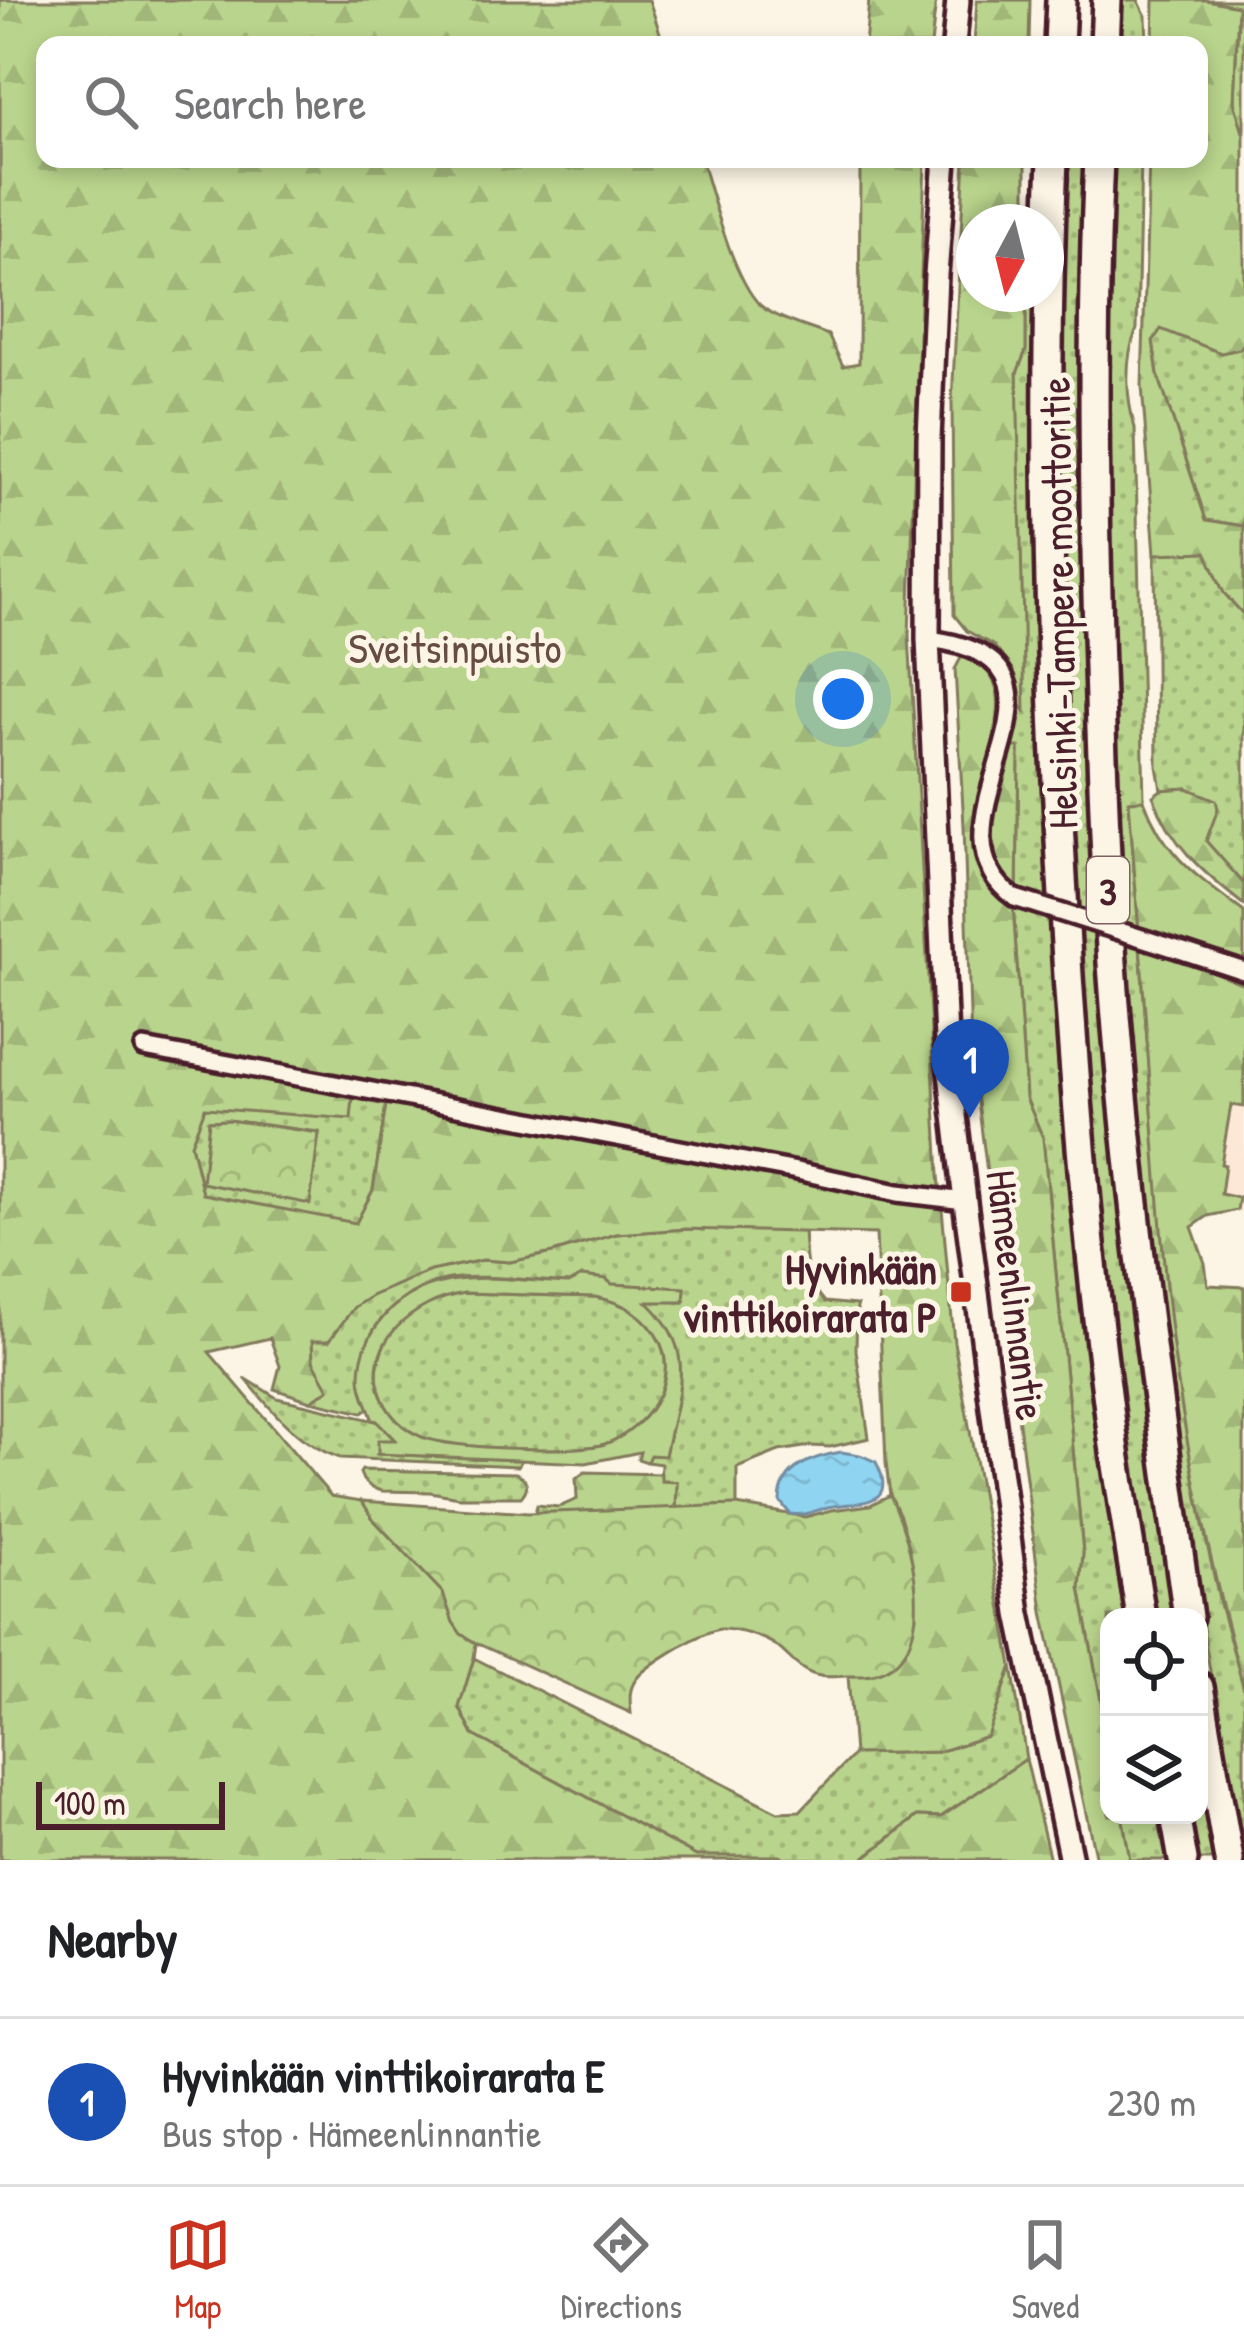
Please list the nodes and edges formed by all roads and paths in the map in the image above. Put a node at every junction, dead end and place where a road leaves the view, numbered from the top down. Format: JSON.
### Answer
{"nodes":[{"id":1,"x":958,"y":0,"type":"edge"},
{"id":2,"x":1060,"y":0,"type":"edge"},
{"id":3,"x":1107,"y":0,"type":"edge"},
{"id":4,"x":955,"y":36,"type":"edge"},
{"id":5,"x":1058,"y":36,"type":"edge"},
{"id":6,"x":1105,"y":36,"type":"edge"},
{"id":7,"x":944,"y":168,"type":"edge"},
{"id":8,"x":1053,"y":168,"type":"edge"},
{"id":9,"x":1099,"y":168,"type":"edge"},
{"id":10,"x":928,"y":639,"type":"junction"},
{"id":11,"x":1244,"y":971,"type":"edge"},
{"id":12,"x":144,"y":1048,"type":"dead end"},
{"id":13,"x":965,"y":1201,"type":"junction"},
{"id":14,"x":1140,"y":1608,"type":"edge"},
{"id":15,"x":1187,"y":1608,"type":"edge"},
{"id":16,"x":1204,"y":1716,"type":"edge"},
{"id":17,"x":1177,"y":1824,"type":"edge"},
{"id":18,"x":1071,"y":1860,"type":"edge"},
{"id":19,"x":1183,"y":1860,"type":"edge"},
{"id":20,"x":1229,"y":1860,"type":"edge"}],
"edges":[{"from":1,"to":4,"type":"main road"},
{"from":2,"to":5,"type":"highway"},
{"from":3,"to":6,"type":"highway"},
{"from":7,"to":10,"type":"main road","name":"Hämeenlinnantie"},
{"from":8,"to":14,"type":"highway","name":"Helsinki-Tampere moottoritie","number":"3"},
{"from":9,"to":15,"type":"highway","name":"Helsinki-Tampere moottoritie","number":"3"},
{"from":10,"to":11,"type":"street","bridge":true},
{"from":10,"to":13,"type":"main road","name":"Hämeenlinnantie"},
{"from":12,"to":13,"type":"street"},
{"from":13,"to":18,"type":"main road","name":"Hämeenlinnantie"},
{"from":16,"to":20,"type":"highway"},
{"from":17,"to":19,"type":"highway"}]}
